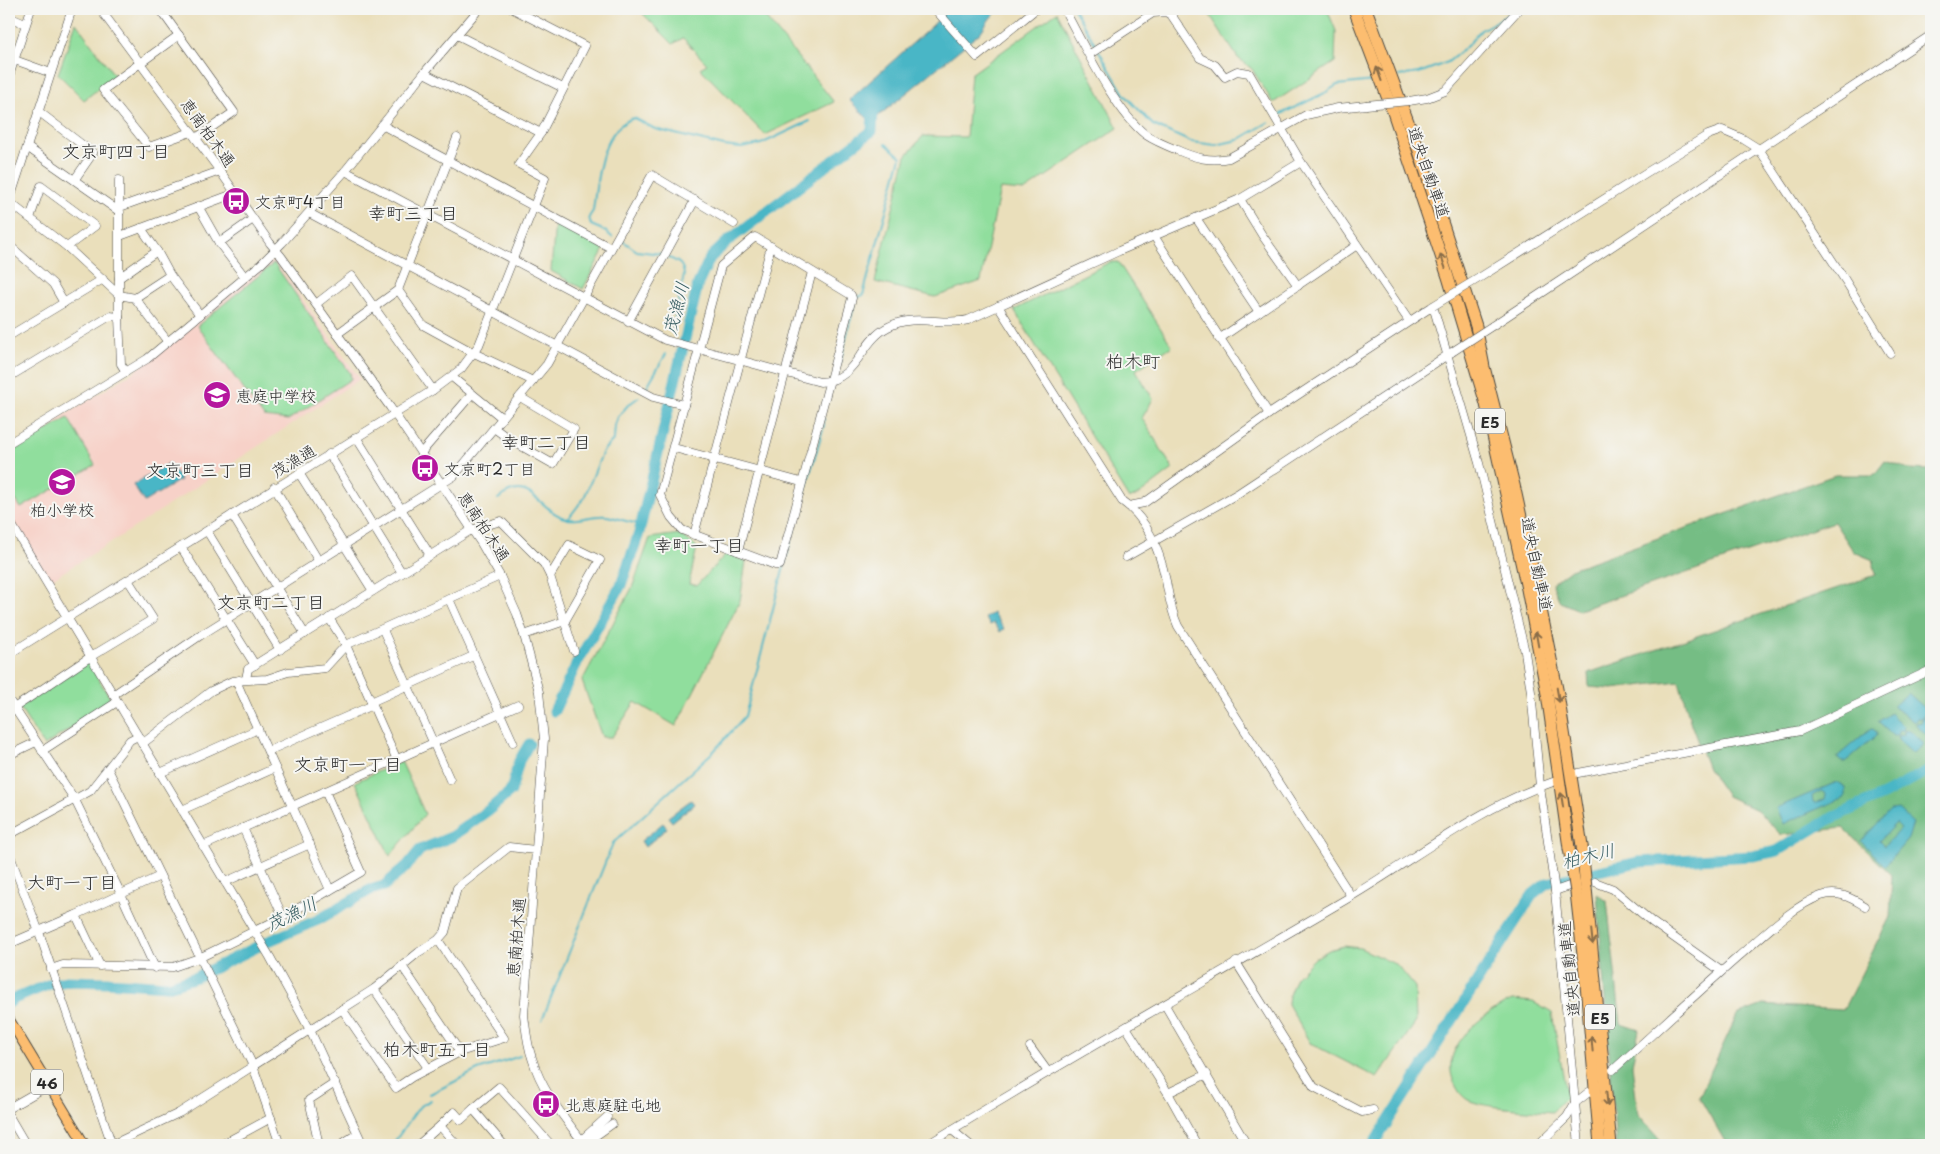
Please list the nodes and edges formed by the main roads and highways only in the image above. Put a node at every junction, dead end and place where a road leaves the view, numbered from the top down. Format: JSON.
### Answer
{"nodes":[{"id":1,"x":1354,"y":9,"type":"edge"},
{"id":2,"x":1366,"y":9,"type":"edge"},
{"id":3,"x":1582,"y":887,"type":"junction"},
{"id":4,"x":9,"y":1020,"type":"edge"},
{"id":5,"x":85,"y":1145,"type":"edge"},
{"id":6,"x":1600,"y":1145,"type":"edge"},
{"id":7,"x":1611,"y":1145,"type":"edge"}],
"edges":[{"from":3,"to":1,"type":"highway","name":"道央自動車道","number":"E5","one_way":true,"bridge":true},
{"from":2,"to":3,"type":"highway","name":"道央自動車道","number":"E5","one_way":true,"bridge":true},
{"from":6,"to":3,"type":"highway","name":"道央自動車道","number":"E5","one_way":true},
{"from":3,"to":7,"type":"highway","name":"道央自動車道","number":"E5","one_way":true},
{"from":4,"to":5,"type":"main road","number":"46"}]}
